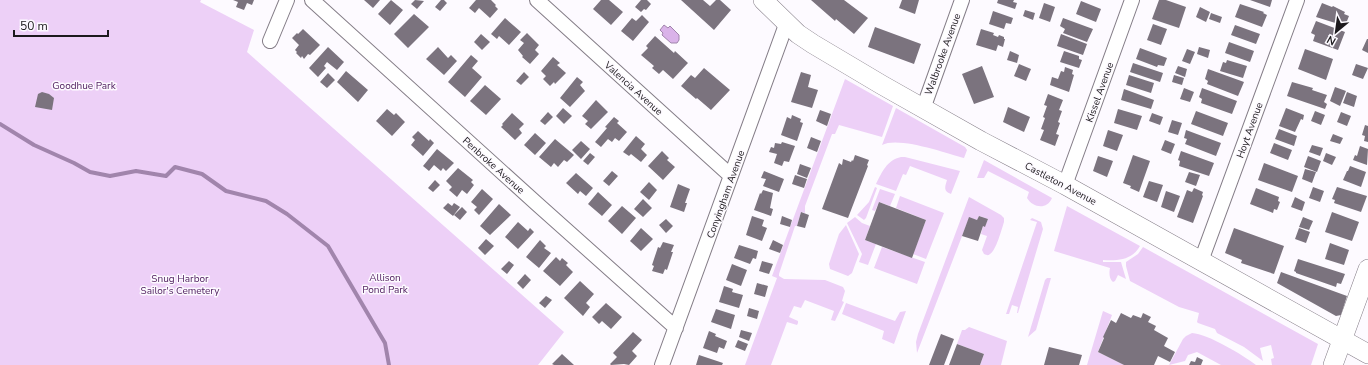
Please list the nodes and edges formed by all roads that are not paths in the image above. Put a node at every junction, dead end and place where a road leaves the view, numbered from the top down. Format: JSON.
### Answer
{"nodes":[{"id":1,"x":287,"y":0,"type":"edge"},
{"id":2,"x":312,"y":0,"type":"edge"},
{"id":3,"x":537,"y":0,"type":"edge"},
{"id":4,"x":763,"y":0,"type":"edge"},
{"id":5,"x":962,"y":0,"type":"edge"},
{"id":6,"x":1132,"y":0,"type":"edge"},
{"id":7,"x":1296,"y":0,"type":"edge"},
{"id":8,"x":787,"y":22,"type":"junction"},
{"id":9,"x":270,"y":41,"type":"dead end"},
{"id":10,"x":923,"y":108,"type":"junction"},
{"id":11,"x":731,"y":176,"type":"junction"},
{"id":12,"x":1065,"y":185,"type":"junction"},
{"id":13,"x":1201,"y":261,"type":"junction"},
{"id":14,"x":1368,"y":269,"type":"edge"},
{"id":15,"x":676,"y":328,"type":"junction"},
{"id":16,"x":1342,"y":339,"type":"junction"},
{"id":17,"x":1368,"y":354,"type":"edge"},
{"id":18,"x":662,"y":365,"type":"edge"},
{"id":19,"x":1333,"y":365,"type":"edge"}],
"edges":[{"from":1,"to":9,"type":"street"},
{"from":2,"to":15,"type":"street","name":"Penbroke Avenue"},
{"from":3,"to":11,"type":"street","name":"Valencia Avenue"},
{"from":4,"to":8,"type":"street","name":"Castleton Avenue"},
{"from":5,"to":10,"type":"street","name":"Walbrooke Avenue"},
{"from":6,"to":12,"type":"street","name":"Kissel Avenue"},
{"from":7,"to":13,"type":"street","name":"Hoyt Avenue"},
{"from":8,"to":10,"type":"street","name":"Castleton Avenue"},
{"from":8,"to":11,"type":"street","name":"Conyingham Avenue"},
{"from":10,"to":12,"type":"street","name":"Castleton Avenue"},
{"from":11,"to":15,"type":"street","name":"Conyingham Avenue"},
{"from":12,"to":13,"type":"street","name":"Castleton Avenue"},
{"from":13,"to":16,"type":"street","name":"Castleton Avenue"},
{"from":14,"to":16,"type":"street"},
{"from":15,"to":18,"type":"street","name":"Conyingham Avenue"},
{"from":16,"to":17,"type":"street","name":"Castleton Avenue"},
{"from":16,"to":19,"type":"street"}]}
